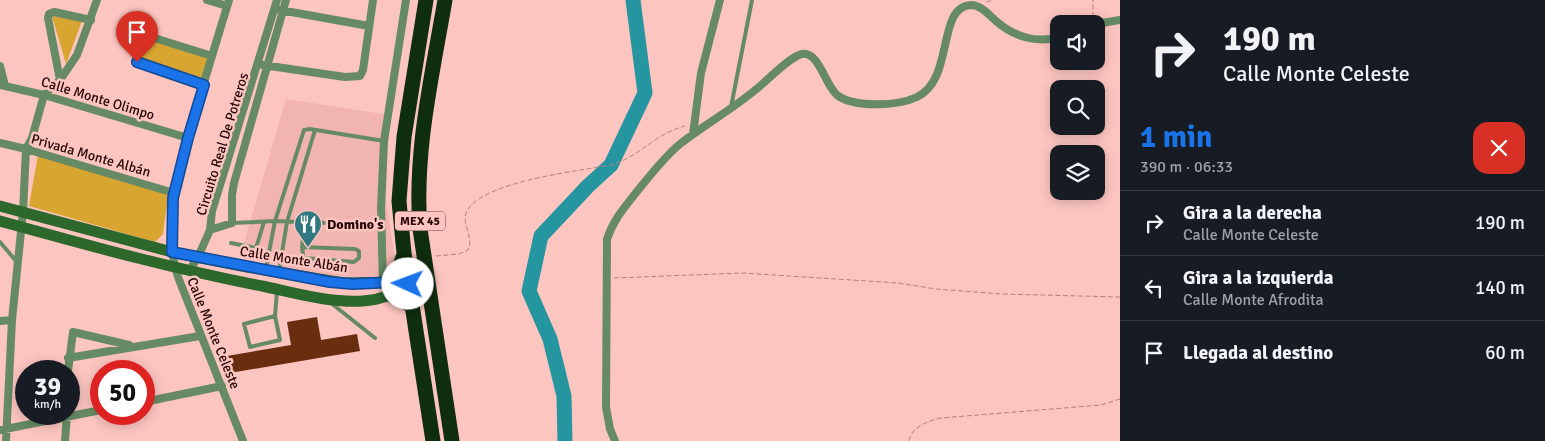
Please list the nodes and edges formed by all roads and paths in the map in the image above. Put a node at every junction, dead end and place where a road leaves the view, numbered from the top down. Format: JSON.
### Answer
{"nodes":[{"id":1,"x":97,"y":0,"type":"edge"},
{"id":2,"x":208,"y":0,"type":"edge"},
{"id":3,"x":277,"y":0,"type":"edge"},
{"id":4,"x":286,"y":0,"type":"edge"},
{"id":5,"x":373,"y":0,"type":"edge"},
{"id":6,"x":406,"y":0,"type":"edge"},
{"id":7,"x":426,"y":0,"type":"edge"},
{"id":8,"x":445,"y":0,"type":"edge"},
{"id":9,"x":720,"y":0,"type":"edge"},
{"id":10,"x":752,"y":0,"type":"edge"},
{"id":11,"x":1093,"y":0,"type":"edge"},
{"id":12,"x":228,"y":3,"type":"edge"},
{"id":13,"x":275,"y":8,"type":"junction"},
{"id":14,"x":284,"y":10,"type":"junction"},
{"id":15,"x":1094,"y":15,"type":"edge"},
{"id":16,"x":91,"y":20,"type":"junction"},
{"id":17,"x":1120,"y":20,"type":"edge"},
{"id":18,"x":1105,"y":22,"type":"edge"},
{"id":19,"x":369,"y":26,"type":"junction"},
{"id":20,"x":1050,"y":38,"type":"edge"},
{"id":21,"x":212,"y":56,"type":"junction"},
{"id":22,"x":258,"y":64,"type":"junction"},
{"id":23,"x":0,"y":66,"type":"edge"},
{"id":24,"x":268,"y":66,"type":"junction"},
{"id":25,"x":60,"y":80,"type":"junction"},
{"id":26,"x":3,"y":85,"type":"edge"},
{"id":27,"x":204,"y":85,"type":"junction"},
{"id":28,"x":44,"y":95,"type":"junction"},
{"id":29,"x":730,"y":109,"type":"junction"},
{"id":30,"x":695,"y":123,"type":"junction"},
{"id":31,"x":315,"y":130,"type":"junction"},
{"id":32,"x":693,"y":134,"type":"junction"},
{"id":33,"x":188,"y":138,"type":"junction"},
{"id":34,"x":384,"y":141,"type":"junction"},
{"id":35,"x":0,"y":143,"type":"edge"},
{"id":36,"x":26,"y":149,"type":"junction"},
{"id":37,"x":287,"y":189,"type":"junction"},
{"id":38,"x":297,"y":190,"type":"junction"},
{"id":39,"x":174,"y":193,"type":"junction"},
{"id":40,"x":0,"y":206,"type":"edge"},
{"id":41,"x":23,"y":212,"type":"junction"},
{"id":42,"x":0,"y":221,"type":"edge"},
{"id":43,"x":275,"y":221,"type":"junction"},
{"id":44,"x":264,"y":222,"type":"junction"},
{"id":45,"x":287,"y":222,"type":"junction"},
{"id":46,"x":232,"y":223,"type":"junction"},
{"id":47,"x":305,"y":223,"type":"junction"},
{"id":48,"x":382,"y":225,"type":"junction"},
{"id":49,"x":21,"y":227,"type":"junction"},
{"id":50,"x":420,"y":229,"type":"junction"},
{"id":51,"x":210,"y":230,"type":"junction"},
{"id":52,"x":0,"y":242,"type":"edge"},
{"id":53,"x":231,"y":243,"type":"dead end"},
{"id":54,"x":302,"y":247,"type":"junction"},
{"id":55,"x":172,"y":252,"type":"junction"},
{"id":56,"x":198,"y":257,"type":"junction"},
{"id":57,"x":425,"y":258,"type":"junction"},
{"id":58,"x":18,"y":262,"type":"junction"},
{"id":59,"x":174,"y":268,"type":"junction"},
{"id":60,"x":266,"y":270,"type":"junction"},
{"id":61,"x":189,"y":271,"type":"junction"},
{"id":62,"x":278,"y":273,"type":"junction"},
{"id":63,"x":606,"y":278,"type":"junction"},
{"id":64,"x":394,"y":286,"type":"junction"},
{"id":65,"x":277,"y":289,"type":"junction"},
{"id":66,"x":1120,"y":297,"type":"edge"},
{"id":67,"x":325,"y":299,"type":"junction"},
{"id":68,"x":433,"y":308,"type":"junction"},
{"id":69,"x":275,"y":316,"type":"junction"},
{"id":70,"x":12,"y":320,"type":"junction"},
{"id":71,"x":0,"y":321,"type":"edge"},
{"id":72,"x":200,"y":336,"type":"junction"},
{"id":73,"x":375,"y":338,"type":"dead end"},
{"id":74,"x":134,"y":346,"type":"junction"},
{"id":75,"x":68,"y":358,"type":"joint"},
{"id":76,"x":222,"y":386,"type":"junction"},
{"id":77,"x":1120,"y":399,"type":"edge"},
{"id":78,"x":155,"y":400,"type":"edge"},
{"id":79,"x":23,"y":425,"type":"edge"},
{"id":80,"x":66,"y":425,"type":"edge"},
{"id":81,"x":3,"y":429,"type":"edge"},
{"id":82,"x":6,"y":441,"type":"edge"},
{"id":83,"x":65,"y":441,"type":"edge"},
{"id":84,"x":242,"y":441,"type":"edge"},
{"id":85,"x":433,"y":441,"type":"edge"},
{"id":86,"x":452,"y":441,"type":"edge"},
{"id":87,"x":615,"y":441,"type":"edge"},
{"id":88,"x":909,"y":441,"type":"edge"}],
"edges":[{"from":1,"to":16,"type":"street"},
{"from":2,"to":12,"type":"street"},
{"from":3,"to":13,"type":"street","name":"Circuito Real De Potreros"},
{"from":4,"to":14,"type":"street","name":"Circuito Real De Potreros"},
{"from":5,"to":19,"type":"street","name":"Circuito Real De Potreros"},
{"from":6,"to":34,"type":"street"},
{"from":7,"to":64,"type":"highway","number":"MEX 45"},
{"from":8,"to":50,"type":"highway","number":"MEX 45"},
{"from":9,"to":30,"type":"street"},
{"from":10,"to":29,"type":"lane"},
{"from":11,"to":15,"type":"path"},
{"from":12,"to":21,"type":"street","name":"Calle Monte Celeste"},
{"from":13,"to":14,"type":"street"},
{"from":13,"to":22,"type":"street","name":"Circuito Real De Potreros"},
{"from":14,"to":19,"type":"street"},
{"from":14,"to":24,"type":"street","name":"Circuito Real De Potreros"},
{"from":16,"to":25,"type":"street"},
{"from":16,"to":25,"type":"street"},
{"from":17,"to":18,"type":"street"},
{"from":19,"to":24,"type":"street","name":"Circuito Real De Potreros"},
{"from":20,"to":29,"type":"street"},
{"from":21,"to":27,"type":"street","name":"Calle Monte Celeste"},
{"from":21,"to":27,"type":"street"},
{"from":22,"to":24,"type":"street","name":"Circuito Real De Potreros"},
{"from":22,"to":51,"type":"street","name":"Circuito Real De Potreros"},
{"from":23,"to":26,"type":"street"},
{"from":24,"to":46,"type":"street","name":"Circuito Real De Potreros"},
{"from":25,"to":28,"type":"street"},
{"from":26,"to":28,"type":"street","name":"Calle Monte Olimpo"},
{"from":27,"to":33,"type":"street","name":"Calle Monte Celeste"},
{"from":28,"to":33,"type":"street","name":"Calle Monte Olimpo"},
{"from":28,"to":36,"type":"street"},
{"from":29,"to":32,"type":"street"},
{"from":30,"to":32,"type":"street"},
{"from":30,"to":57,"type":"path"},
{"from":31,"to":34,"type":"lane"},
{"from":31,"to":37,"type":"lane"},
{"from":31,"to":38,"type":"lane"},
{"from":32,"to":63,"type":"street"},
{"from":33,"to":39,"type":"street","name":"Calle Monte Celeste"},
{"from":34,"to":48,"type":"street"},
{"from":35,"to":36,"type":"street","name":"Privada Monte Albán"},
{"from":36,"to":39,"type":"street","name":"Privada Monte Albán"},
{"from":36,"to":41,"type":"street"},
{"from":37,"to":38,"type":"lane"},
{"from":37,"to":43,"type":"lane"},
{"from":38,"to":45,"type":"lane"},
{"from":39,"to":55,"type":"street","name":"Calle Monte Celeste"},
{"from":40,"to":41,"type":"main road","name":"Calle Monte Albán"},
{"from":41,"to":49,"type":"street"},
{"from":41,"to":55,"type":"main road","name":"Calle Monte Albán"},
{"from":42,"to":49,"type":"main road"},
{"from":43,"to":44,"type":"lane"},
{"from":43,"to":45,"type":"lane"},
{"from":43,"to":60,"type":"lane"},
{"from":44,"to":46,"type":"lane"},
{"from":44,"to":53,"type":"lane"},
{"from":45,"to":47,"type":"lane"},
{"from":45,"to":62,"type":"lane"},
{"from":46,"to":51,"type":"street","name":"Circuito Real De Potreros"},
{"from":47,"to":48,"type":"lane"},
{"from":47,"to":54,"type":"lane"},
{"from":48,"to":64,"type":"street"},
{"from":49,"to":58,"type":"street"},
{"from":49,"to":59,"type":"main road"},
{"from":50,"to":57,"type":"highway","number":"MEX 45"},
{"from":50,"to":64,"type":"highway"},
{"from":51,"to":56,"type":"street","name":"Circuito Real De Potreros"},
{"from":52,"to":58,"type":"lane"},
{"from":54,"to":54,"type":"lane"},
{"from":55,"to":56,"type":"main road","name":"Calle Monte Albán"},
{"from":55,"to":59,"type":"street","name":"Calle Monte Celeste"},
{"from":56,"to":60,"type":"main road","name":"Calle Monte Albán"},
{"from":56,"to":61,"type":"street","name":"Circuito Real De Potreros"},
{"from":57,"to":68,"type":"highway","number":"MEX 45"},
{"from":58,"to":70,"type":"street"},
{"from":59,"to":61,"type":"main road"},
{"from":59,"to":72,"type":"street","name":"Calle Monte Celeste"},
{"from":60,"to":62,"type":"main road","name":"Calle Monte Albán"},
{"from":61,"to":65,"type":"main road"},
{"from":62,"to":64,"type":"main road","name":"Calle Monte Albán"},
{"from":63,"to":66,"type":"path"},
{"from":63,"to":87,"type":"street"},
{"from":64,"to":67,"type":"main road"},
{"from":64,"to":68,"type":"highway"},
{"from":64,"to":85,"type":"highway","number":"MEX 45"},
{"from":65,"to":67,"type":"main road"},
{"from":65,"to":69,"type":"lane"},
{"from":67,"to":73,"type":"lane"},
{"from":68,"to":86,"type":"highway","number":"MEX 45"},
{"from":69,"to":69,"type":"lane"},
{"from":70,"to":71,"type":"street"},
{"from":70,"to":81,"type":"street"},
{"from":72,"to":74,"type":"street"},
{"from":72,"to":76,"type":"street","name":"Calle Monte Celeste"},
{"from":74,"to":75,"type":"street"},
{"from":74,"to":75,"type":"street"},
{"from":76,"to":78,"type":"street"},
{"from":76,"to":84,"type":"street","name":"Calle Monte Celeste"},
{"from":77,"to":88,"type":"path"},
{"from":79,"to":81,"type":"street"},
{"from":80,"to":83,"type":"street"},
{"from":81,"to":82,"type":"street"}]}
